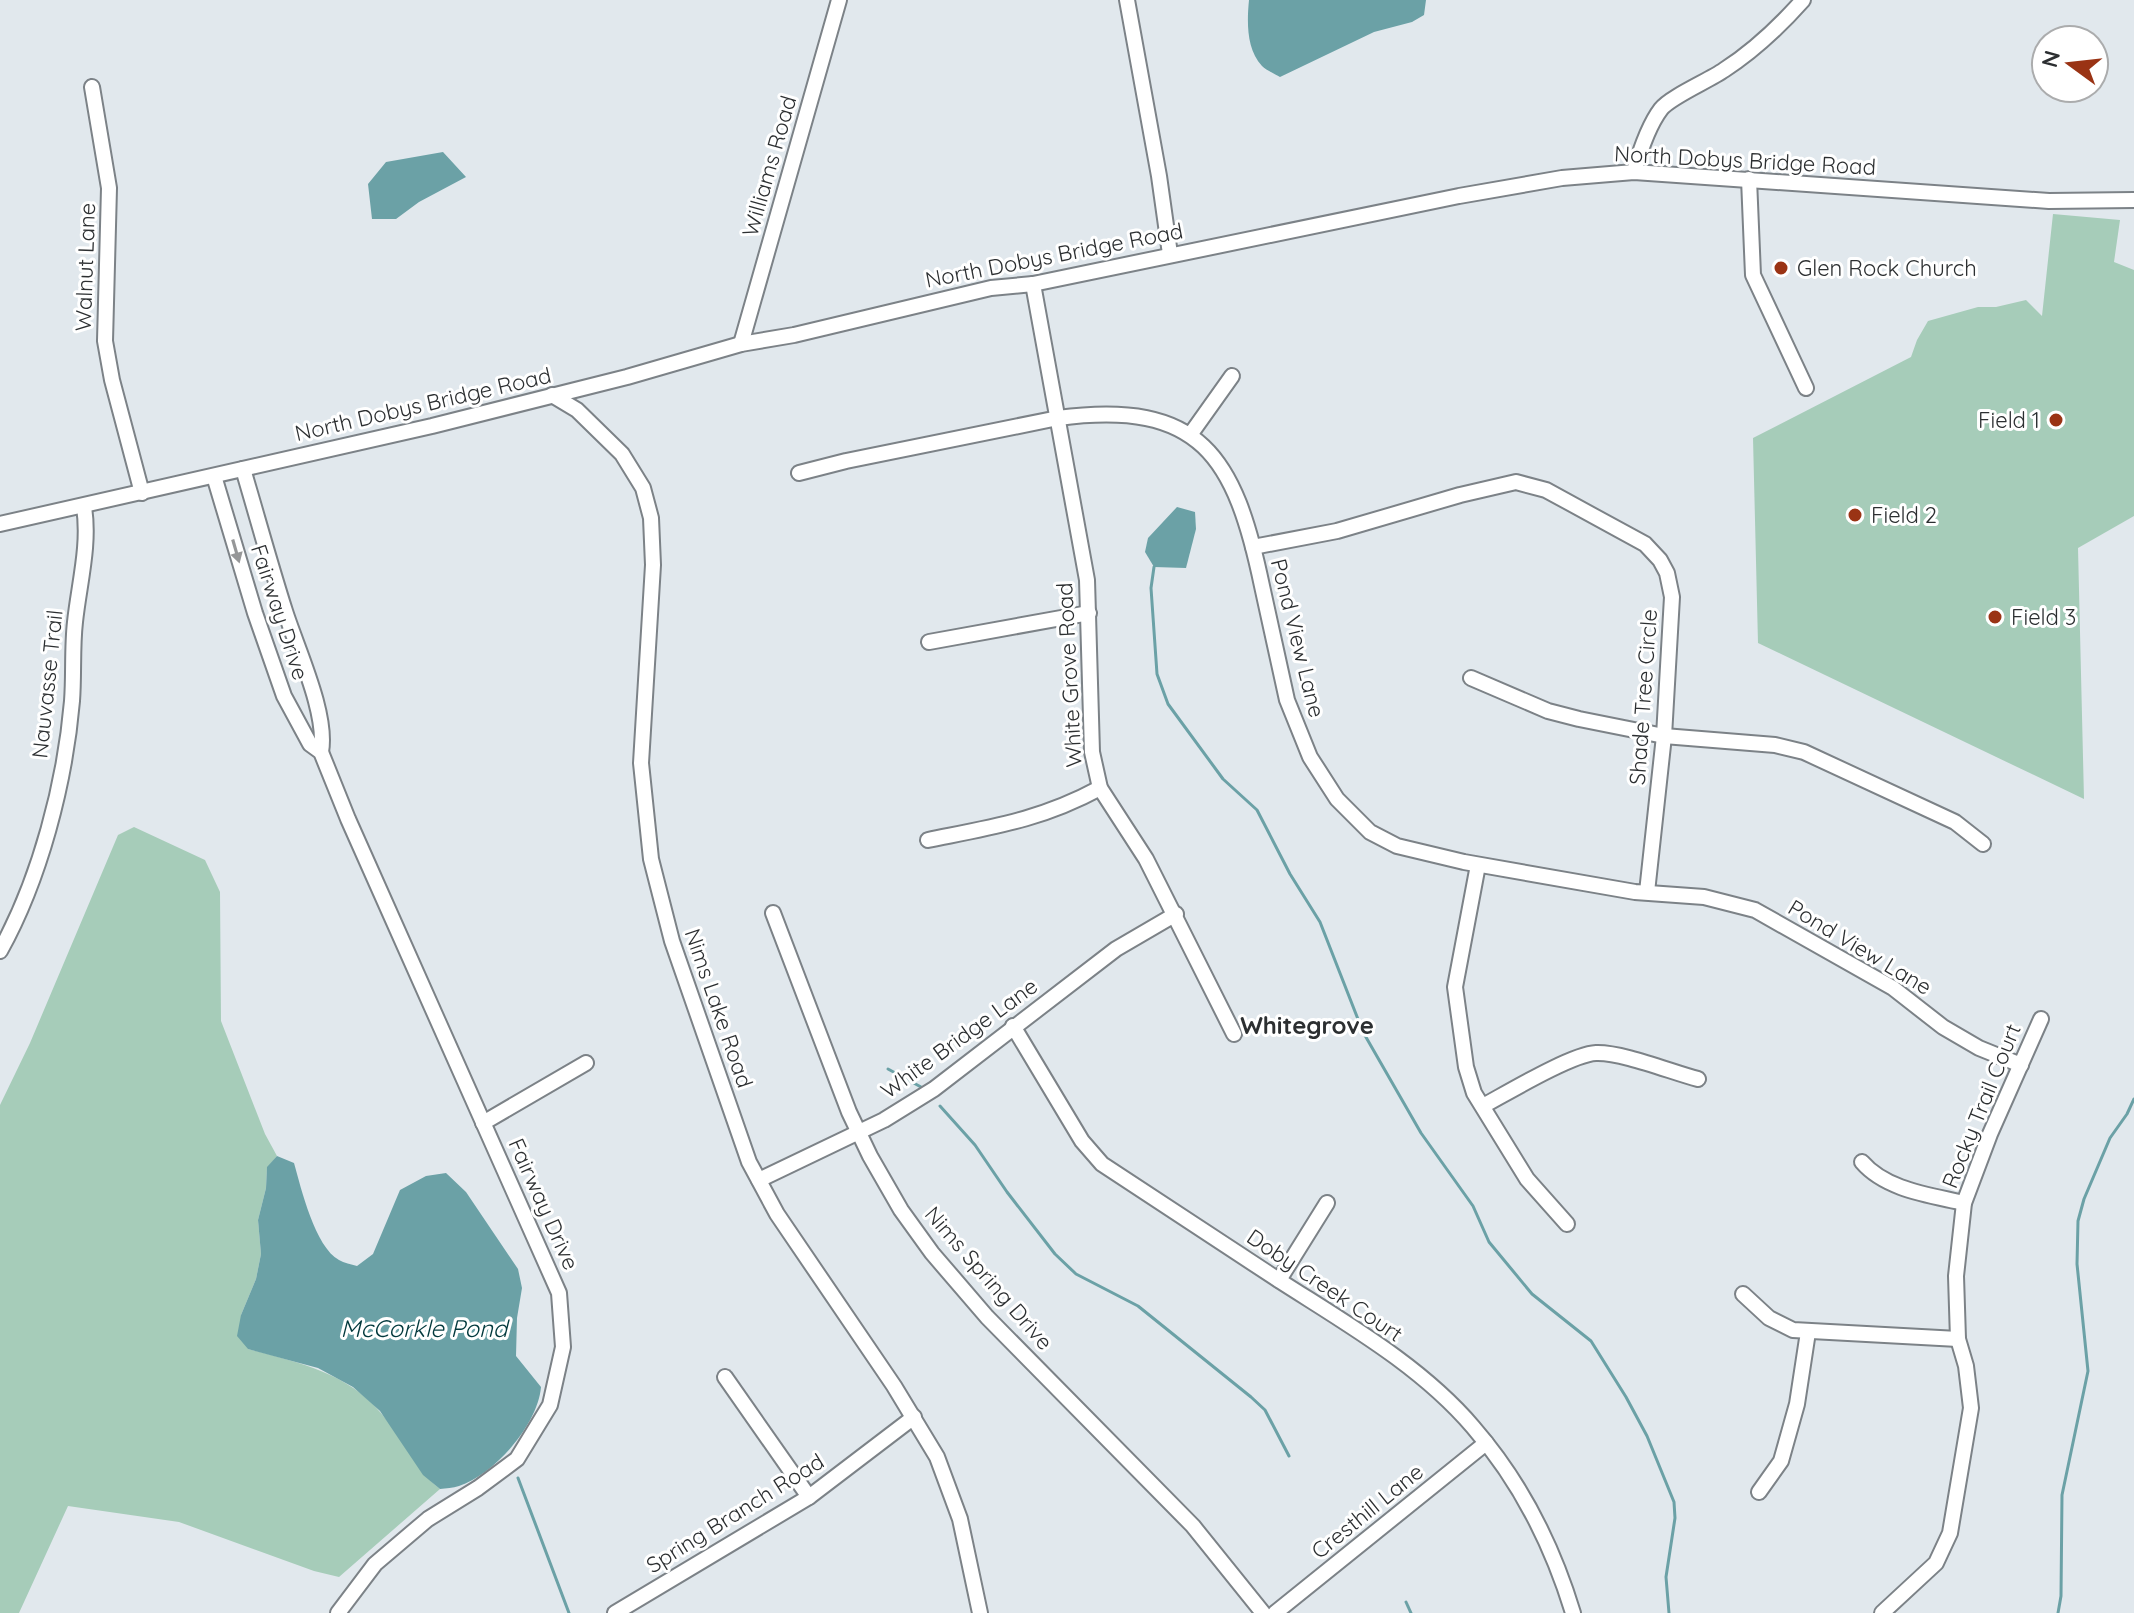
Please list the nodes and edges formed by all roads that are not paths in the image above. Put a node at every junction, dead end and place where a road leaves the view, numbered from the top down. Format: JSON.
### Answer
{"nodes":[{"id":1,"x":839,"y":0,"type":"edge"},
{"id":2,"x":1127,"y":0,"type":"edge"},
{"id":3,"x":1803,"y":0,"type":"edge"},
{"id":4,"x":92,"y":87,"type":"dead end"},
{"id":5,"x":1634,"y":172,"type":"junction"},
{"id":6,"x":1749,"y":179,"type":"junction"},
{"id":7,"x":2134,"y":200,"type":"edge"},
{"id":8,"x":1170,"y":254,"type":"junction"},
{"id":9,"x":1033,"y":284,"type":"junction"},
{"id":10,"x":741,"y":344,"type":"junction"},
{"id":11,"x":1232,"y":376,"type":"dead end"},
{"id":12,"x":1806,"y":388,"type":"dead end"},
{"id":13,"x":552,"y":395,"type":"junction"},
{"id":14,"x":1058,"y":418,"type":"junction"},
{"id":15,"x":1190,"y":435,"type":"junction"},
{"id":16,"x":243,"y":469,"type":"junction"},
{"id":17,"x":799,"y":473,"type":"dead end"},
{"id":18,"x":214,"y":476,"type":"junction"},
{"id":19,"x":142,"y":493,"type":"junction"},
{"id":20,"x":84,"y":507,"type":"junction"},
{"id":21,"x":0,"y":524,"type":"edge"},
{"id":22,"x":1253,"y":547,"type":"junction"},
{"id":23,"x":1089,"y":613,"type":"junction"},
{"id":24,"x":929,"y":642,"type":"dead end"},
{"id":25,"x":1471,"y":678,"type":"dead end"},
{"id":26,"x":1664,"y":736,"type":"junction"},
{"id":27,"x":321,"y":752,"type":"junction"},
{"id":28,"x":1100,"y":788,"type":"junction"},
{"id":29,"x":928,"y":840,"type":"dead end"},
{"id":30,"x":1983,"y":844,"type":"dead end"},
{"id":31,"x":1478,"y":865,"type":"junction"},
{"id":32,"x":1647,"y":892,"type":"junction"},
{"id":33,"x":773,"y":913,"type":"dead end"},
{"id":34,"x":1176,"y":914,"type":"junction"},
{"id":35,"x":0,"y":951,"type":"edge"},
{"id":36,"x":2041,"y":1019,"type":"dead end"},
{"id":37,"x":1013,"y":1026,"type":"junction"},
{"id":38,"x":1234,"y":1034,"type":"dead end"},
{"id":39,"x":586,"y":1063,"type":"dead end"},
{"id":40,"x":2021,"y":1065,"type":"junction"},
{"id":41,"x":1698,"y":1079,"type":"dead end"},
{"id":42,"x":1483,"y":1106,"type":"junction"},
{"id":43,"x":483,"y":1123,"type":"junction"},
{"id":44,"x":859,"y":1130,"type":"junction"},
{"id":45,"x":1862,"y":1162,"type":"dead end"},
{"id":46,"x":759,"y":1180,"type":"junction"},
{"id":47,"x":1327,"y":1203,"type":"dead end"},
{"id":48,"x":1964,"y":1203,"type":"junction"},
{"id":49,"x":1567,"y":1224,"type":"dead end"},
{"id":50,"x":1279,"y":1280,"type":"junction"},
{"id":51,"x":1743,"y":1294,"type":"dead end"},
{"id":52,"x":1808,"y":1332,"type":"junction"},
{"id":53,"x":1958,"y":1339,"type":"junction"},
{"id":54,"x":725,"y":1377,"type":"dead end"},
{"id":55,"x":914,"y":1417,"type":"junction"},
{"id":56,"x":1486,"y":1443,"type":"junction"},
{"id":57,"x":1759,"y":1492,"type":"dead end"},
{"id":58,"x":809,"y":1497,"type":"junction"},
{"id":59,"x":338,"y":1613,"type":"edge"},
{"id":60,"x":615,"y":1613,"type":"edge"},
{"id":61,"x":980,"y":1613,"type":"edge"},
{"id":62,"x":1263,"y":1613,"type":"edge"},
{"id":63,"x":1275,"y":1613,"type":"edge"},
{"id":64,"x":1573,"y":1613,"type":"edge"},
{"id":65,"x":1882,"y":1613,"type":"edge"}],
"edges":[{"from":1,"to":10,"type":"street","name":"Williams Road"},
{"from":2,"to":8,"type":"street"},
{"from":3,"to":5,"type":"street"},
{"from":4,"to":19,"type":"street","name":"Walnut Lane"},
{"from":5,"to":6,"type":"street","name":"North Dobys Bridge Road"},
{"from":5,"to":8,"type":"street","name":"North Dobys Bridge Road"},
{"from":6,"to":7,"type":"street","name":"North Dobys Bridge Road"},
{"from":6,"to":12,"type":"street"},
{"from":8,"to":9,"type":"street","name":"North Dobys Bridge Road"},
{"from":9,"to":10,"type":"street","name":"North Dobys Bridge Road"},
{"from":9,"to":14,"type":"street","name":"White Grove Road"},
{"from":10,"to":13,"type":"street","name":"North Dobys Bridge Road"},
{"from":11,"to":15,"type":"street"},
{"from":13,"to":16,"type":"street","name":"North Dobys Bridge Road"},
{"from":13,"to":46,"type":"street","name":"Nims Lake Road"},
{"from":14,"to":15,"type":"street","name":"Pond View Lane"},
{"from":14,"to":17,"type":"street","name":"Pond View Lane"},
{"from":14,"to":23,"type":"street","name":"White Grove Road"},
{"from":15,"to":22,"type":"street","name":"Pond View Lane"},
{"from":16,"to":18,"type":"street","name":"North Dobys Bridge Road"},
{"from":16,"to":27,"type":"street","name":"Fairway Drive"},
{"from":18,"to":19,"type":"street","name":"North Dobys Bridge Road"},
{"from":18,"to":27,"type":"street","name":"Fairway Drive","one_way":true},
{"from":19,"to":20,"type":"street","name":"North Dobys Bridge Road"},
{"from":20,"to":21,"type":"street","name":"North Dobys Bridge Road"},
{"from":20,"to":35,"type":"street","name":"Nauvasse Trail"},
{"from":22,"to":26,"type":"street","name":"Shade Tree Circle"},
{"from":22,"to":31,"type":"street","name":"Pond View Lane"},
{"from":23,"to":24,"type":"street"},
{"from":23,"to":28,"type":"street","name":"White Grove Road"},
{"from":25,"to":26,"type":"street"},
{"from":26,"to":30,"type":"street"},
{"from":26,"to":32,"type":"street","name":"Shade Tree Circle"},
{"from":27,"to":43,"type":"street","name":"Fairway Drive"},
{"from":28,"to":29,"type":"street"},
{"from":28,"to":34,"type":"street","name":"White Grove Road"},
{"from":31,"to":32,"type":"street","name":"Pond View Lane"},
{"from":31,"to":42,"type":"street"},
{"from":32,"to":40,"type":"street","name":"Pond View Lane"},
{"from":33,"to":44,"type":"street","name":"Nims Spring Drive"},
{"from":34,"to":37,"type":"street","name":"White Bridge Lane"},
{"from":34,"to":38,"type":"street","name":"White Grove Road"},
{"from":36,"to":40,"type":"street","name":"Rocky Trail Court"},
{"from":37,"to":44,"type":"street","name":"White Bridge Lane"},
{"from":37,"to":50,"type":"street","name":"Doby Creek Court"},
{"from":39,"to":43,"type":"street"},
{"from":40,"to":48,"type":"street","name":"Rocky Trail Court"},
{"from":41,"to":42,"type":"street"},
{"from":42,"to":49,"type":"street"},
{"from":43,"to":59,"type":"street","name":"Fairway Drive"},
{"from":44,"to":46,"type":"street","name":"White Bridge Lane"},
{"from":44,"to":62,"type":"street","name":"Nims Spring Drive"},
{"from":45,"to":48,"type":"street"},
{"from":46,"to":55,"type":"street","name":"Nims Lake Road"},
{"from":47,"to":50,"type":"street"},
{"from":48,"to":53,"type":"street","name":"Rocky Trail Court"},
{"from":50,"to":56,"type":"street","name":"Doby Creek Court"},
{"from":51,"to":52,"type":"street"},
{"from":52,"to":53,"type":"street"},
{"from":52,"to":57,"type":"street"},
{"from":53,"to":65,"type":"street","name":"Rocky Trail Court"},
{"from":54,"to":58,"type":"street"},
{"from":55,"to":58,"type":"street","name":"Spring Branch Road"},
{"from":55,"to":61,"type":"street","name":"Nims Lake Road"},
{"from":56,"to":63,"type":"street","name":"Cresthill Lane"},
{"from":56,"to":64,"type":"street","name":"Doby Creek Court"},
{"from":58,"to":60,"type":"street","name":"Spring Branch Road"}]}
